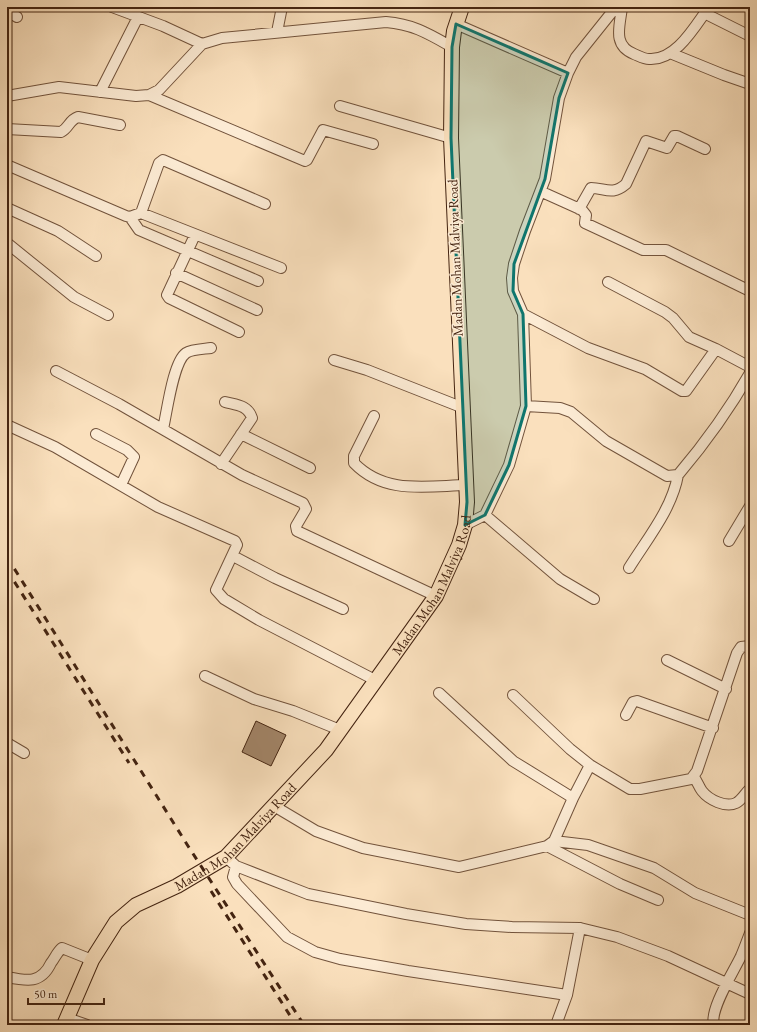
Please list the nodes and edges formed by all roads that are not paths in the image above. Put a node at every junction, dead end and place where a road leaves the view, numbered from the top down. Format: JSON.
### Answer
{"nodes":[{"id":1,"x":282,"y":7,"type":"edge"},
{"id":2,"x":462,"y":7,"type":"edge"},
{"id":3,"x":616,"y":7,"type":"edge"},
{"id":4,"x":622,"y":7,"type":"edge"},
{"id":5,"x":117,"y":8,"type":"edge"},
{"id":6,"x":706,"y":10,"type":"edge"},
{"id":7,"x":7,"y":11,"type":"edge"},
{"id":8,"x":17,"y":17,"type":"dead end"},
{"id":9,"x":138,"y":17,"type":"junction"},
{"id":10,"x":456,"y":24,"type":"junction"},
{"id":11,"x":277,"y":32,"type":"junction"},
{"id":12,"x":750,"y":36,"type":"edge"},
{"id":13,"x":202,"y":44,"type":"junction"},
{"id":14,"x":452,"y":47,"type":"junction"},
{"id":15,"x":670,"y":53,"type":"junction"},
{"id":16,"x":568,"y":73,"type":"junction"},
{"id":17,"x":750,"y":84,"type":"edge"},
{"id":18,"x":100,"y":92,"type":"junction"},
{"id":19,"x":149,"y":95,"type":"junction"},
{"id":20,"x":7,"y":96,"type":"edge"},
{"id":21,"x":340,"y":106,"type":"dead end"},
{"id":22,"x":120,"y":125,"type":"dead end"},
{"id":23,"x":7,"y":129,"type":"edge"},
{"id":24,"x":450,"y":138,"type":"junction"},
{"id":25,"x":373,"y":144,"type":"dead end"},
{"id":26,"x":705,"y":149,"type":"dead end"},
{"id":27,"x":7,"y":165,"type":"edge"},
{"id":28,"x":542,"y":192,"type":"junction"},
{"id":29,"x":265,"y":204,"type":"dead end"},
{"id":30,"x":7,"y":208,"type":"edge"},
{"id":31,"x":579,"y":209,"type":"junction"},
{"id":32,"x":141,"y":213,"type":"junction"},
{"id":33,"x":130,"y":217,"type":"junction"},
{"id":34,"x":195,"y":235,"type":"junction"},
{"id":35,"x":7,"y":243,"type":"edge"},
{"id":36,"x":188,"y":250,"type":"junction"},
{"id":37,"x":96,"y":256,"type":"dead end"},
{"id":38,"x":281,"y":268,"type":"dead end"},
{"id":39,"x":176,"y":273,"type":"junction"},
{"id":40,"x":258,"y":281,"type":"dead end"},
{"id":41,"x":608,"y":282,"type":"dead end"},
{"id":42,"x":750,"y":291,"type":"edge"},
{"id":43,"x":257,"y":310,"type":"dead end"},
{"id":44,"x":523,"y":314,"type":"junction"},
{"id":45,"x":108,"y":315,"type":"dead end"},
{"id":46,"x":239,"y":332,"type":"dead end"},
{"id":47,"x":211,"y":348,"type":"dead end"},
{"id":48,"x":716,"y":349,"type":"junction"},
{"id":49,"x":334,"y":360,"type":"dead end"},
{"id":50,"x":750,"y":367,"type":"edge"},
{"id":51,"x":56,"y":371,"type":"dead end"},
{"id":52,"x":750,"y":372,"type":"edge"},
{"id":53,"x":225,"y":402,"type":"dead end"},
{"id":54,"x":526,"y":406,"type":"junction"},
{"id":55,"x":461,"y":407,"type":"junction"},
{"id":56,"x":374,"y":416,"type":"dead end"},
{"id":57,"x":7,"y":424,"type":"edge"},
{"id":58,"x":163,"y":429,"type":"junction"},
{"id":59,"x":96,"y":434,"type":"dead end"},
{"id":60,"x":241,"y":434,"type":"junction"},
{"id":61,"x":222,"y":464,"type":"junction"},
{"id":62,"x":310,"y":468,"type":"dead end"},
{"id":63,"x":678,"y":475,"type":"junction"},
{"id":64,"x":121,"y":485,"type":"junction"},
{"id":65,"x":467,"y":485,"type":"junction"},
{"id":66,"x":750,"y":506,"type":"edge"},
{"id":67,"x":485,"y":515,"type":"junction"},
{"id":68,"x":465,"y":525,"type":"junction"},
{"id":69,"x":729,"y":541,"type":"dead end"},
{"id":70,"x":233,"y":556,"type":"junction"},
{"id":71,"x":629,"y":568,"type":"dead end"},
{"id":72,"x":436,"y":596,"type":"junction"},
{"id":73,"x":594,"y":599,"type":"dead end"},
{"id":74,"x":343,"y":609,"type":"dead end"},
{"id":75,"x":750,"y":646,"type":"edge"},
{"id":76,"x":667,"y":660,"type":"dead end"},
{"id":77,"x":205,"y":676,"type":"dead end"},
{"id":78,"x":375,"y":680,"type":"junction"},
{"id":79,"x":726,"y":689,"type":"junction"},
{"id":80,"x":439,"y":693,"type":"dead end"},
{"id":81,"x":513,"y":695,"type":"dead end"},
{"id":82,"x":626,"y":715,"type":"dead end"},
{"id":83,"x":713,"y":728,"type":"junction"},
{"id":84,"x":340,"y":730,"type":"junction"},
{"id":85,"x":7,"y":743,"type":"edge"},
{"id":86,"x":24,"y":753,"type":"dead end"},
{"id":87,"x":590,"y":765,"type":"junction"},
{"id":88,"x":694,"y":777,"type":"junction"},
{"id":89,"x":750,"y":788,"type":"edge"},
{"id":90,"x":573,"y":798,"type":"junction"},
{"id":91,"x":274,"y":806,"type":"junction"},
{"id":92,"x":550,"y":844,"type":"junction"},
{"id":93,"x":226,"y":857,"type":"junction"},
{"id":94,"x":236,"y":866,"type":"junction"},
{"id":95,"x":658,"y":900,"type":"dead end"},
{"id":96,"x":750,"y":915,"type":"edge"},
{"id":97,"x":580,"y":928,"type":"junction"},
{"id":98,"x":750,"y":933,"type":"edge"},
{"id":99,"x":92,"y":960,"type":"junction"},
{"id":100,"x":7,"y":977,"type":"edge"},
{"id":101,"x":726,"y":983,"type":"junction"},
{"id":102,"x":750,"y":994,"type":"edge"},
{"id":103,"x":567,"y":995,"type":"junction"},
{"id":104,"x":66,"y":1022,"type":"edge"},
{"id":105,"x":87,"y":1025,"type":"edge"},
{"id":106,"x":556,"y":1025,"type":"edge"},
{"id":107,"x":714,"y":1025,"type":"edge"}],
"edges":[{"from":1,"to":11,"type":"street"},
{"from":2,"to":10,"type":"highway","name":"Madan Mohan Malviya Road"},
{"from":3,"to":16,"type":"street"},
{"from":4,"to":15,"type":"street"},
{"from":5,"to":9,"type":"street"},
{"from":6,"to":12,"type":"street"},
{"from":6,"to":15,"type":"street"},
{"from":7,"to":8,"type":"street"},
{"from":9,"to":13,"type":"street"},
{"from":9,"to":18,"type":"street"},
{"from":10,"to":14,"type":"highway","name":"Madan Mohan Malviya Road"},
{"from":10,"to":16,"type":"street"},
{"from":11,"to":13,"type":"street"},
{"from":11,"to":14,"type":"street"},
{"from":13,"to":19,"type":"street"},
{"from":14,"to":24,"type":"highway","name":"Madan Mohan Malviya Road"},
{"from":15,"to":17,"type":"street"},
{"from":16,"to":28,"type":"street"},
{"from":18,"to":19,"type":"street"},
{"from":18,"to":20,"type":"street"},
{"from":19,"to":25,"type":"street"},
{"from":21,"to":24,"type":"street"},
{"from":22,"to":23,"type":"street"},
{"from":24,"to":55,"type":"highway","name":"Madan Mohan Malviya Road"},
{"from":26,"to":31,"type":"street"},
{"from":27,"to":33,"type":"street"},
{"from":28,"to":31,"type":"street"},
{"from":28,"to":44,"type":"street"},
{"from":29,"to":32,"type":"street"},
{"from":30,"to":37,"type":"street"},
{"from":31,"to":42,"type":"street"},
{"from":32,"to":33,"type":"street"},
{"from":32,"to":34,"type":"street"},
{"from":33,"to":36,"type":"street"},
{"from":34,"to":36,"type":"street"},
{"from":34,"to":38,"type":"street"},
{"from":35,"to":45,"type":"street"},
{"from":36,"to":39,"type":"street"},
{"from":36,"to":40,"type":"street"},
{"from":39,"to":43,"type":"street"},
{"from":39,"to":46,"type":"street"},
{"from":41,"to":48,"type":"street"},
{"from":44,"to":48,"type":"street"},
{"from":44,"to":54,"type":"street"},
{"from":47,"to":58,"type":"street"},
{"from":48,"to":50,"type":"street"},
{"from":49,"to":55,"type":"street"},
{"from":51,"to":58,"type":"street"},
{"from":52,"to":63,"type":"street"},
{"from":53,"to":60,"type":"street"},
{"from":54,"to":63,"type":"street"},
{"from":54,"to":67,"type":"street"},
{"from":55,"to":65,"type":"highway","name":"Madan Mohan Malviya Road"},
{"from":56,"to":65,"type":"street"},
{"from":57,"to":64,"type":"street"},
{"from":58,"to":61,"type":"street"},
{"from":59,"to":64,"type":"street"},
{"from":60,"to":61,"type":"street"},
{"from":60,"to":62,"type":"street"},
{"from":61,"to":72,"type":"street"},
{"from":63,"to":71,"type":"street"},
{"from":64,"to":70,"type":"street"},
{"from":65,"to":68,"type":"highway","name":"Madan Mohan Malviya Road"},
{"from":66,"to":69,"type":"street"},
{"from":67,"to":68,"type":"street"},
{"from":67,"to":73,"type":"street"},
{"from":68,"to":72,"type":"highway","name":"Madan Mohan Malviya Road"},
{"from":70,"to":74,"type":"street"},
{"from":70,"to":78,"type":"street"},
{"from":72,"to":78,"type":"highway","name":"Madan Mohan Malviya Road"},
{"from":75,"to":79,"type":"street"},
{"from":76,"to":79,"type":"street"},
{"from":77,"to":84,"type":"street"},
{"from":78,"to":84,"type":"highway","name":"Madan Mohan Malviya Road"},
{"from":79,"to":83,"type":"street"},
{"from":80,"to":90,"type":"street"},
{"from":81,"to":87,"type":"street"},
{"from":82,"to":83,"type":"street"},
{"from":83,"to":88,"type":"street"},
{"from":84,"to":91,"type":"highway","name":"Madan Mohan Malviya Road"},
{"from":85,"to":86,"type":"street"},
{"from":87,"to":88,"type":"street"},
{"from":87,"to":90,"type":"street"},
{"from":88,"to":89,"type":"street"},
{"from":90,"to":92,"type":"street"},
{"from":91,"to":92,"type":"street"},
{"from":91,"to":93,"type":"highway","name":"Madan Mohan Malviya Road"},
{"from":92,"to":95,"type":"street"},
{"from":92,"to":96,"type":"street"},
{"from":93,"to":94,"type":"street"},
{"from":93,"to":99,"type":"highway","name":"Madan Mohan Malviya Road"},
{"from":94,"to":97,"type":"street"},
{"from":94,"to":103,"type":"street"},
{"from":97,"to":101,"type":"street"},
{"from":97,"to":103,"type":"street"},
{"from":98,"to":101,"type":"street"},
{"from":99,"to":100,"type":"street"},
{"from":99,"to":104,"type":"highway","name":"Madan Mohan Malviya Road"},
{"from":101,"to":102,"type":"street"},
{"from":101,"to":107,"type":"street"},
{"from":103,"to":106,"type":"street"},
{"from":104,"to":105,"type":"street"}]}
